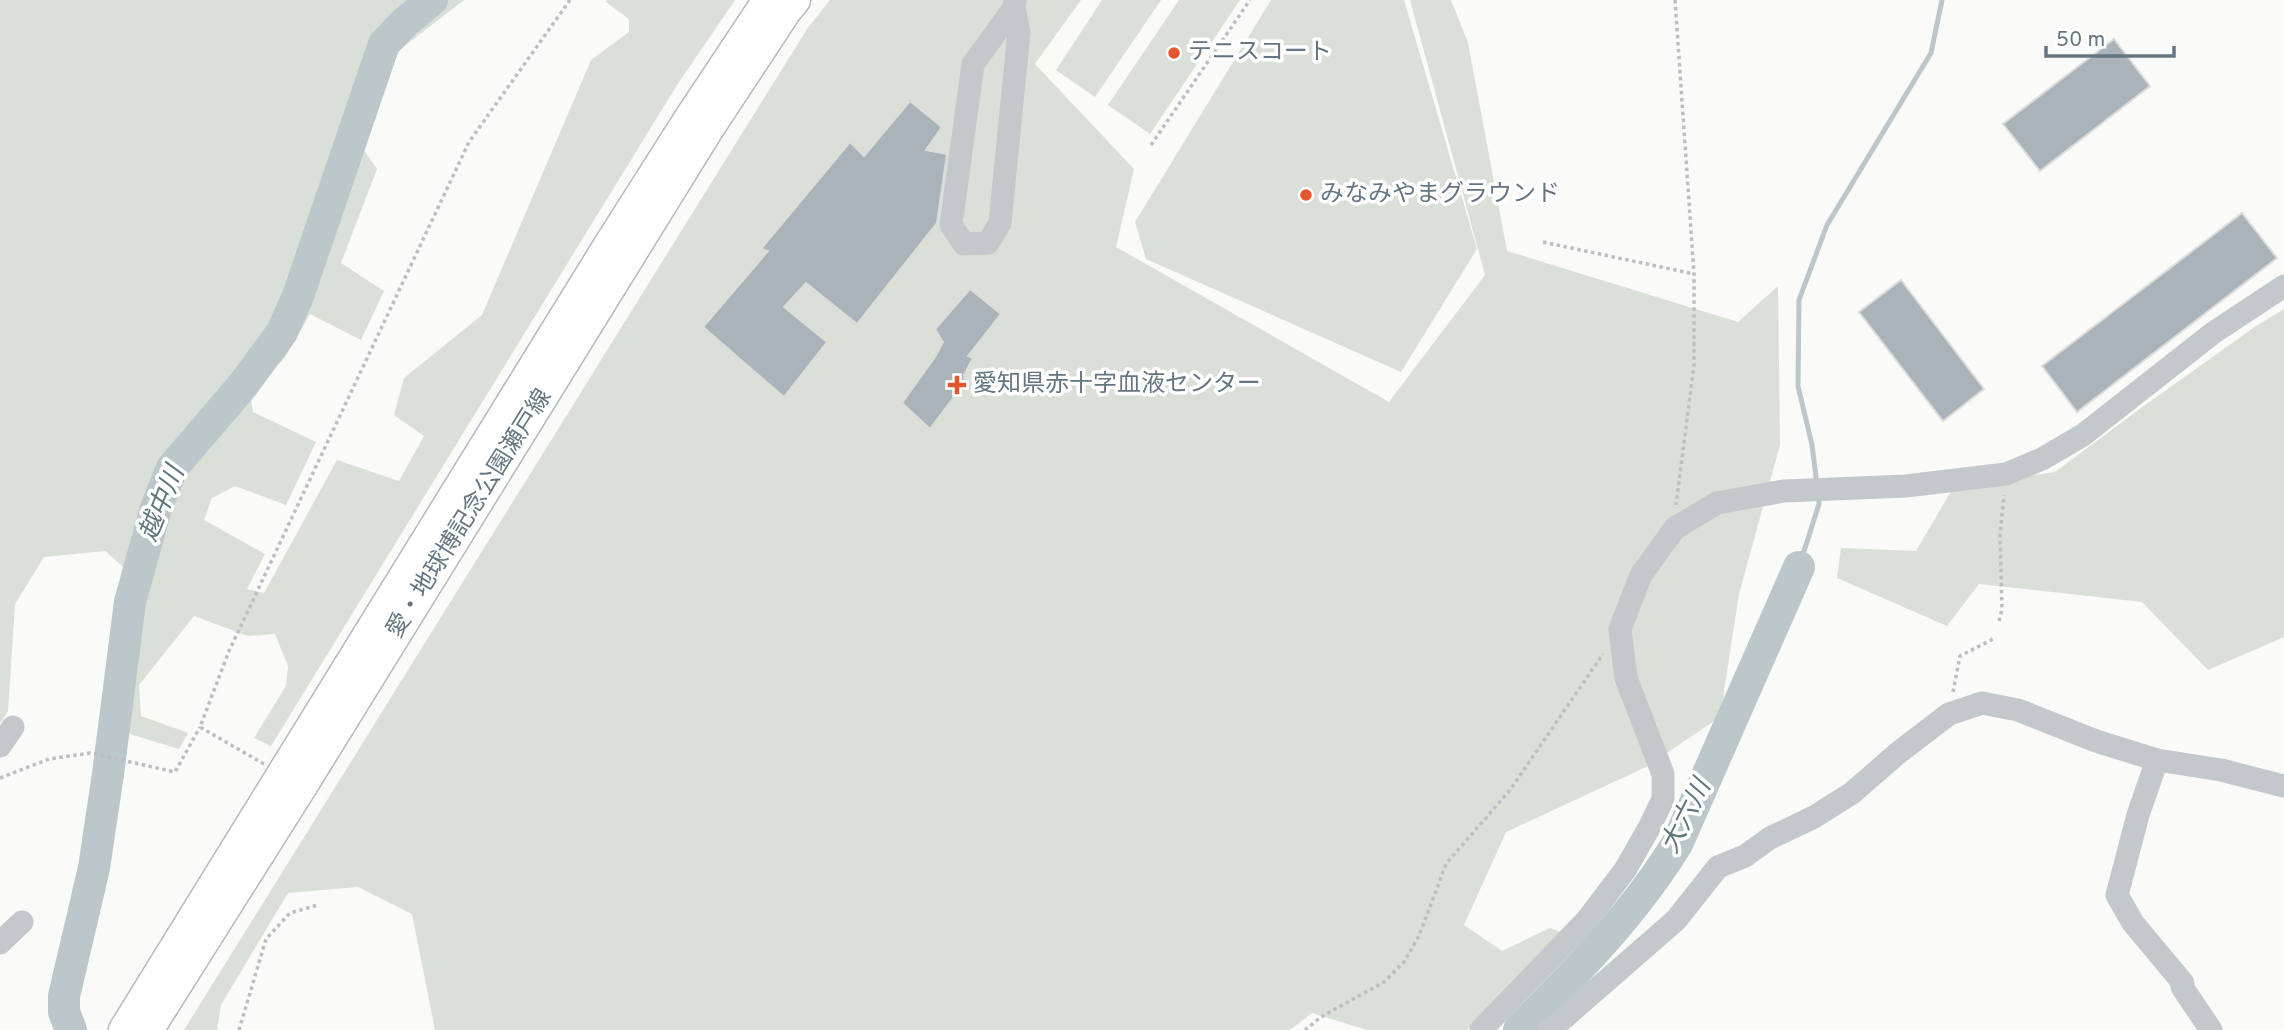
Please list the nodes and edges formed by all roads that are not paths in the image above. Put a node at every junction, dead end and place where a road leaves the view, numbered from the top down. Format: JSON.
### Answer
{"nodes":[{"id":1,"x":768,"y":0,"type":"edge"},
{"id":2,"x":795,"y":0,"type":"edge"},
{"id":3,"x":1014,"y":4,"type":"edge"},
{"id":4,"x":2284,"y":286,"type":"edge"},
{"id":5,"x":2157,"y":760,"type":"junction"},
{"id":6,"x":2284,"y":786,"type":"edge"},
{"id":7,"x":22,"y":922,"type":"dead end"},
{"id":8,"x":0,"y":943,"type":"edge"},
{"id":9,"x":124,"y":1030,"type":"edge"},
{"id":10,"x":148,"y":1030,"type":"edge"},
{"id":11,"x":1481,"y":1030,"type":"edge"},
{"id":12,"x":1550,"y":1030,"type":"edge"},
{"id":13,"x":2211,"y":1030,"type":"edge"}],
"edges":[{"from":1,"to":9,"type":"main road","name":"愛・地球博記念公園瀬戸線"},
{"from":2,"to":10,"type":"main road","name":"愛・地球博記念公園瀬戸線"},
{"from":3,"to":3,"type":"street"},
{"from":4,"to":11,"type":"street"},
{"from":5,"to":6,"type":"street"},
{"from":5,"to":12,"type":"street"},
{"from":5,"to":13,"type":"street"},
{"from":7,"to":8,"type":"street"}]}
